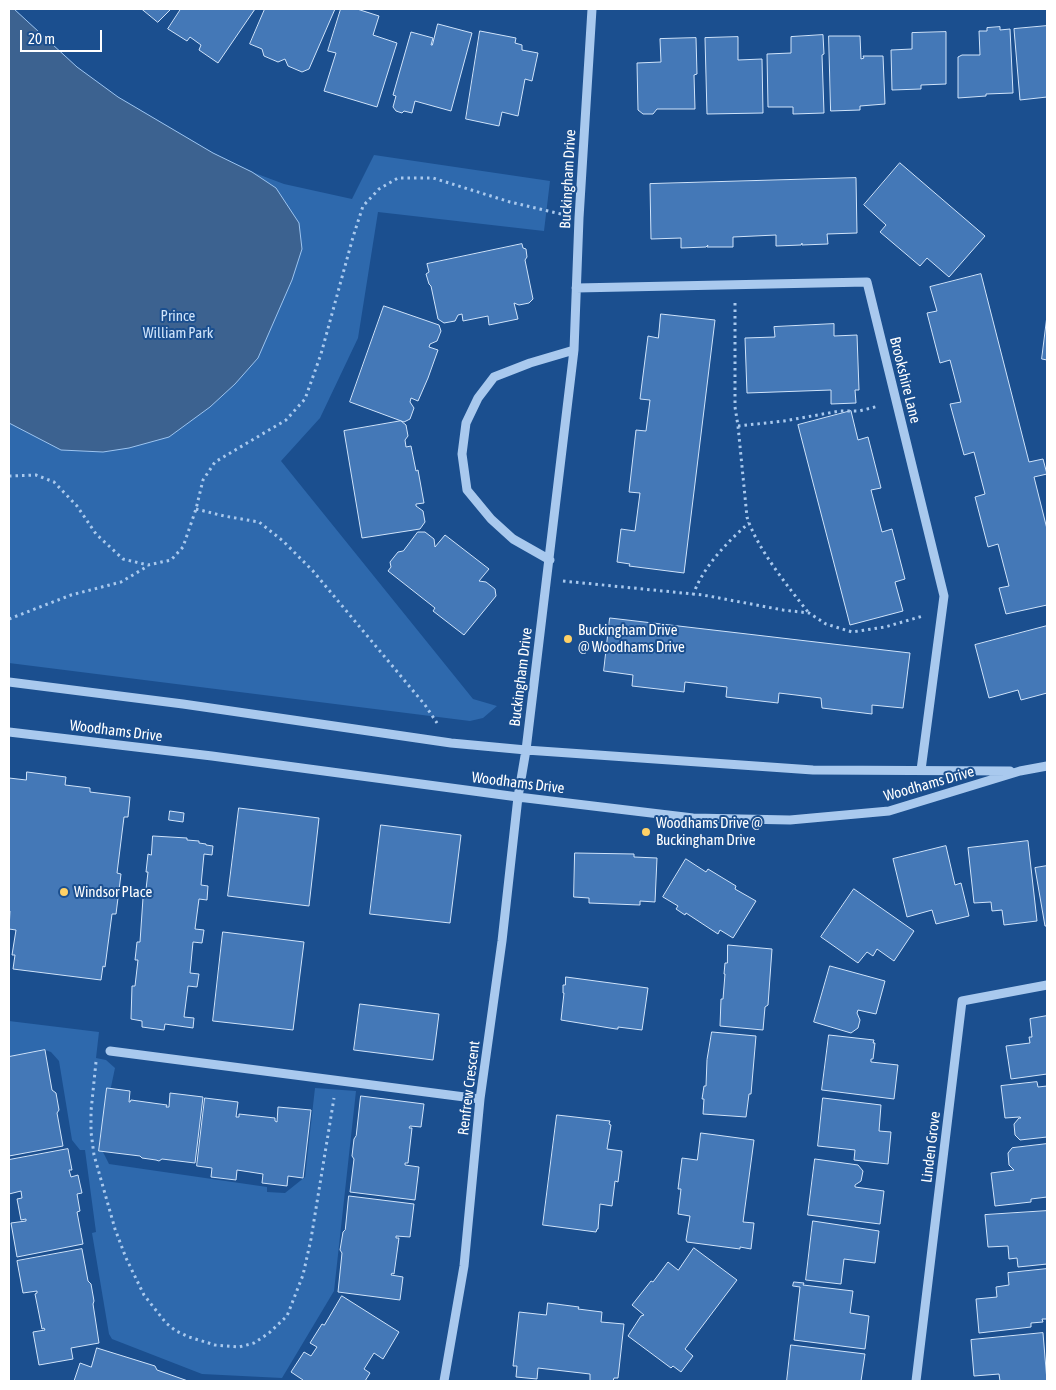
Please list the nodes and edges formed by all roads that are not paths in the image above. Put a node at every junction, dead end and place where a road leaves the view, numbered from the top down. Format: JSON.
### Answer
{"nodes":[{"id":1,"x":592,"y":9,"type":"edge"},
{"id":2,"x":576,"y":288,"type":"junction"},
{"id":3,"x":574,"y":350,"type":"junction"},
{"id":4,"x":550,"y":560,"type":"junction"},
{"id":5,"x":9,"y":682,"type":"edge"},
{"id":6,"x":9,"y":732,"type":"edge"},
{"id":7,"x":526,"y":750,"type":"junction"},
{"id":8,"x":1047,"y":766,"type":"edge"},
{"id":9,"x":921,"y":770,"type":"junction"},
{"id":10,"x":1020,"y":771,"type":"junction"},
{"id":11,"x":518,"y":798,"type":"junction"},
{"id":12,"x":1047,"y":985,"type":"edge"},
{"id":13,"x":110,"y":1051,"type":"road end"},
{"id":14,"x":480,"y":1098,"type":"junction"},
{"id":15,"x":444,"y":1381,"type":"edge"},
{"id":16,"x":916,"y":1381,"type":"edge"}],
"edges":[{"from":1,"to":2,"type":"street","name":"Buckingham Drive"},
{"from":2,"to":3,"type":"street","name":"Buckingham Drive"},
{"from":2,"to":9,"type":"street","name":"Brookshire Lane"},
{"from":3,"to":4,"type":"street","name":"Buckingham Drive"},
{"from":3,"to":4,"type":"street"},
{"from":4,"to":7,"type":"street","name":"Buckingham Drive"},
{"from":5,"to":7,"type":"street","name":"Woodhams Drive"},
{"from":6,"to":11,"type":"street","name":"Woodhams Drive"},
{"from":7,"to":9,"type":"street","name":"Woodhams Drive"},
{"from":7,"to":11,"type":"street","name":"Buckingham Drive"},
{"from":8,"to":10,"type":"street","name":"Woodhams Drive"},
{"from":9,"to":10,"type":"street","name":"Woodhams Drive"},
{"from":10,"to":11,"type":"street","name":"Woodhams Drive"},
{"from":11,"to":14,"type":"street","name":"Renfrew Crescent"},
{"from":12,"to":16,"type":"street","name":"Linden Grove"},
{"from":13,"to":14,"type":"street"},
{"from":14,"to":15,"type":"street","name":"Renfrew Crescent"}]}
